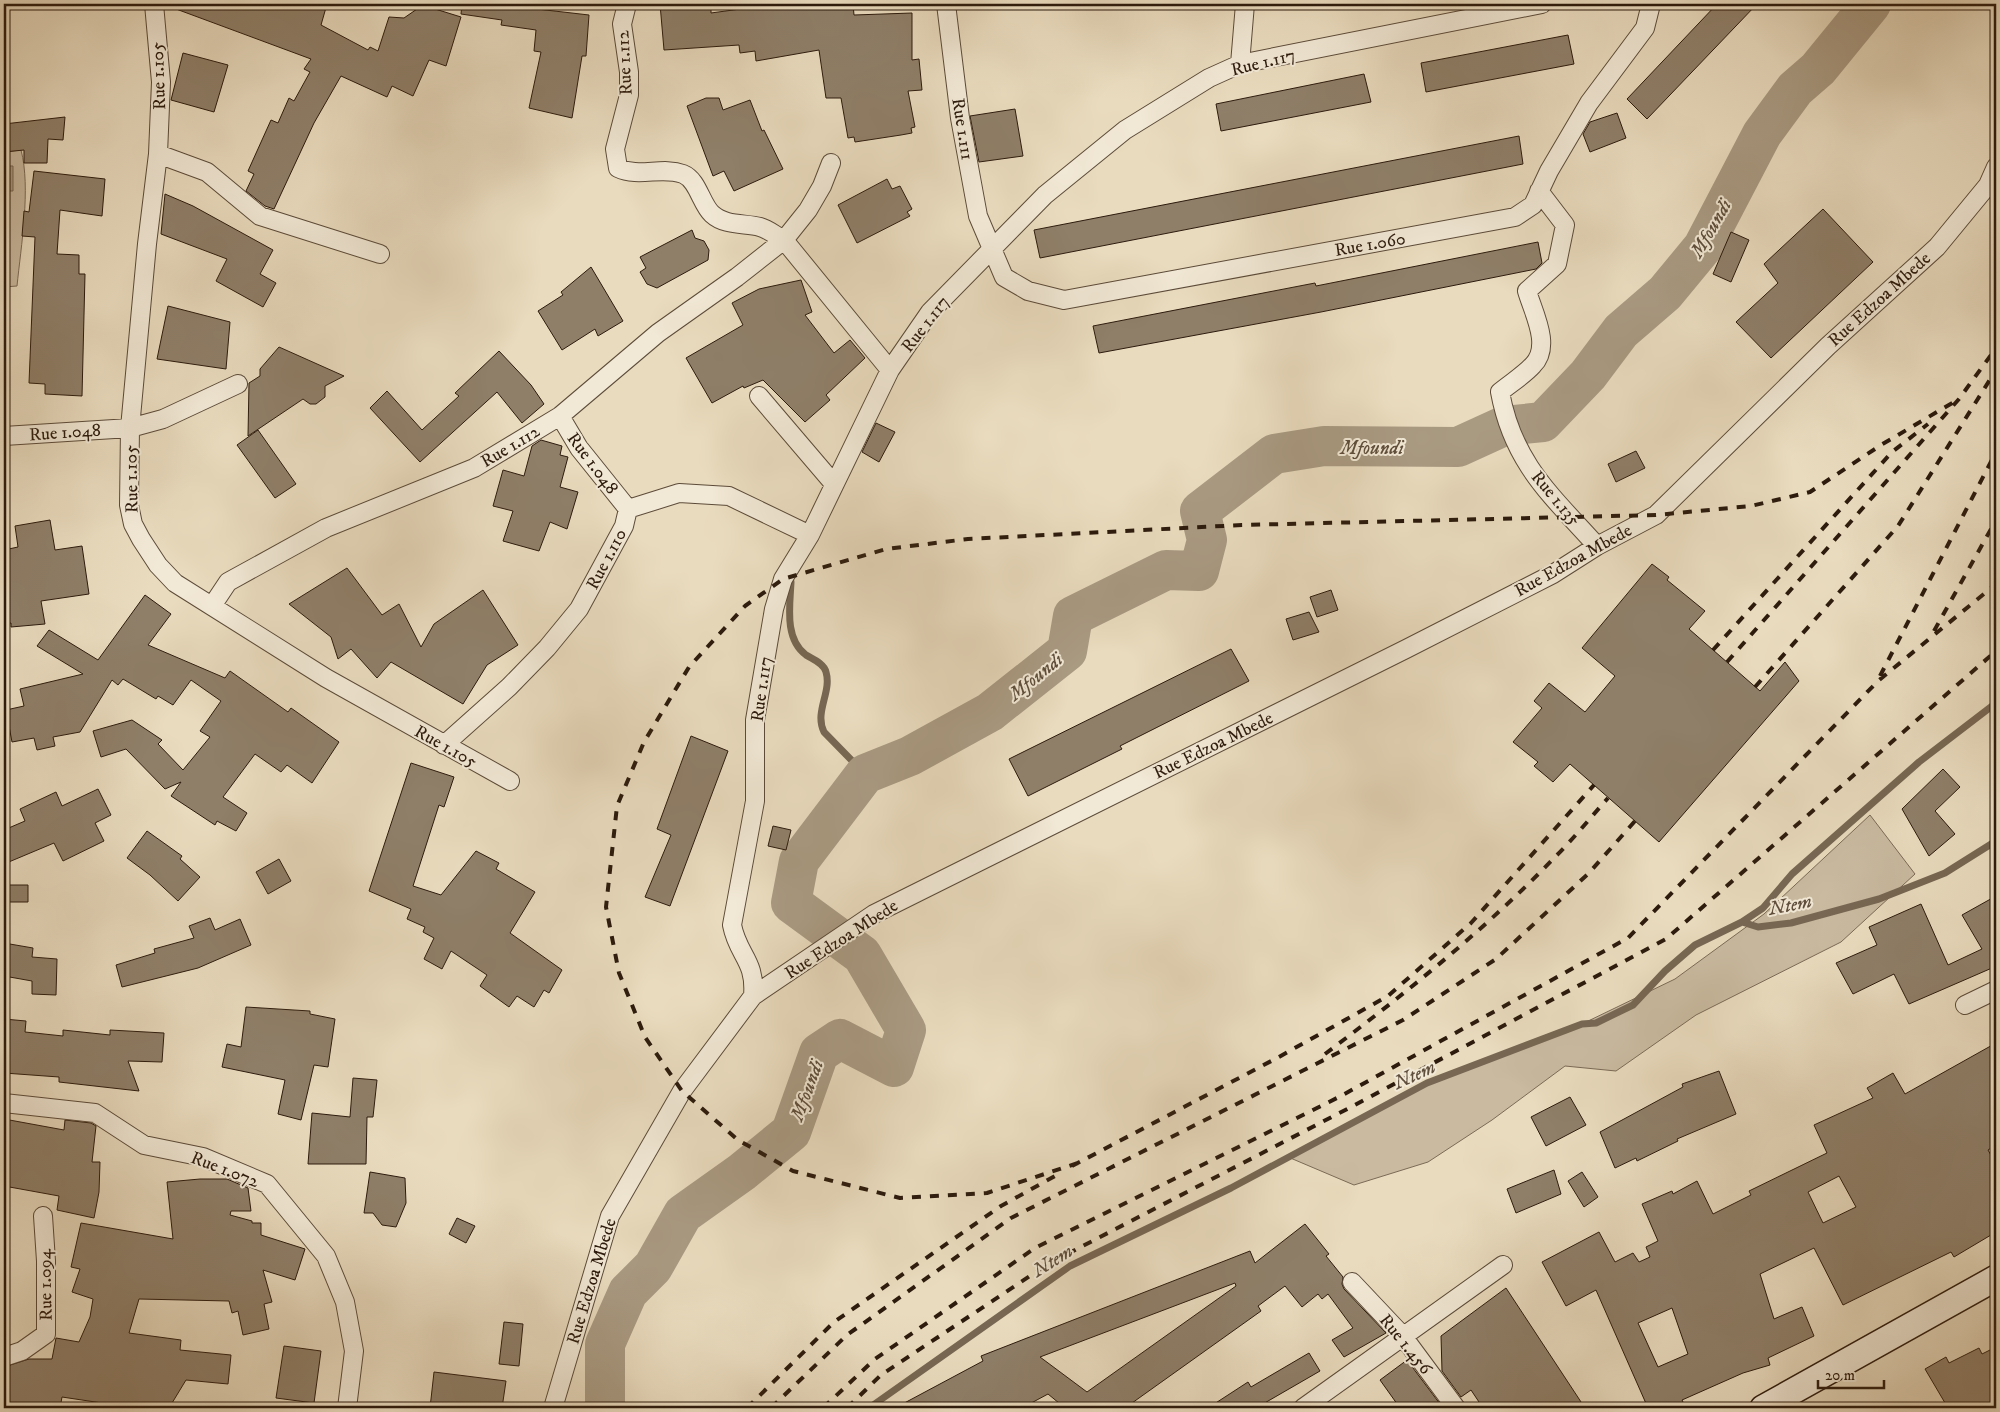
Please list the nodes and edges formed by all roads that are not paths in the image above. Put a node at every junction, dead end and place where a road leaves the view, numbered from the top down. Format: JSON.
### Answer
{"nodes":[{"id":1,"x":154,"y":4,"type":"edge"},
{"id":2,"x":627,"y":4,"type":"edge"},
{"id":3,"x":946,"y":4,"type":"edge"},
{"id":4,"x":1245,"y":4,"type":"edge"},
{"id":5,"x":1542,"y":4,"type":"edge"},
{"id":6,"x":1651,"y":4,"type":"edge"},
{"id":7,"x":1240,"y":64,"type":"junction"},
{"id":8,"x":158,"y":154,"type":"junction"},
{"id":9,"x":831,"y":163,"type":"dead end"},
{"id":10,"x":1996,"y":167,"type":"edge"},
{"id":11,"x":1539,"y":191,"type":"junction"},
{"id":12,"x":784,"y":240,"type":"junction"},
{"id":13,"x":992,"y":251,"type":"junction"},
{"id":14,"x":380,"y":254,"type":"dead end"},
{"id":15,"x":890,"y":370,"type":"junction"},
{"id":16,"x":238,"y":384,"type":"dead end"},
{"id":17,"x":759,"y":396,"type":"dead end"},
{"id":18,"x":560,"y":416,"type":"junction"},
{"id":19,"x":130,"y":428,"type":"junction"},
{"id":20,"x":4,"y":436,"type":"edge"},
{"id":21,"x":834,"y":484,"type":"junction"},
{"id":22,"x":628,"y":509,"type":"junction"},
{"id":23,"x":810,"y":535,"type":"junction"},
{"id":24,"x":1598,"y":546,"type":"junction"},
{"id":25,"x":212,"y":606,"type":"junction"},
{"id":26,"x":444,"y":745,"type":"junction"},
{"id":27,"x":510,"y":781,"type":"dead end"},
{"id":28,"x":1996,"y":990,"type":"edge"},
{"id":29,"x":753,"y":996,"type":"junction"},
{"id":30,"x":1965,"y":1005,"type":"dead end"},
{"id":31,"x":4,"y":1103,"type":"edge"},
{"id":32,"x":43,"y":1216,"type":"dead end"},
{"id":33,"x":1503,"y":1265,"type":"dead end"},
{"id":34,"x":1996,"y":1278,"type":"edge"},
{"id":35,"x":1352,"y":1282,"type":"dead end"},
{"id":36,"x":1402,"y":1335,"type":"junction"},
{"id":37,"x":4,"y":1357,"type":"edge"},
{"id":38,"x":347,"y":1408,"type":"edge"},
{"id":39,"x":553,"y":1408,"type":"edge"},
{"id":40,"x":1303,"y":1408,"type":"edge"},
{"id":41,"x":1456,"y":1408,"type":"edge"},
{"id":42,"x":1763,"y":1408,"type":"edge"}],
"edges":[{"from":1,"to":8,"type":"street","name":"Rue 1.105"},
{"from":2,"to":12,"type":"street","name":"Rue 1.112"},
{"from":3,"to":13,"type":"street","name":"Rue 1.111"},
{"from":4,"to":7,"type":"street"},
{"from":5,"to":7,"type":"street","name":"Rue 1.117"},
{"from":6,"to":11,"type":"street","name":"Rue 1.060"},
{"from":7,"to":13,"type":"street","name":"Rue 1.117"},
{"from":8,"to":14,"type":"street"},
{"from":8,"to":19,"type":"street","name":"Rue 1.105"},
{"from":9,"to":12,"type":"street","name":"Rue 1.112"},
{"from":10,"to":24,"type":"street","name":"Rue Edzoa Mbede"},
{"from":11,"to":13,"type":"street","name":"Rue 1.060"},
{"from":11,"to":24,"type":"street","name":"Rue 1.135"},
{"from":12,"to":15,"type":"street","name":"Rue 1.112"},
{"from":12,"to":18,"type":"street","name":"Rue 1.112"},
{"from":13,"to":15,"type":"street","name":"Rue 1.117"},
{"from":15,"to":21,"type":"street","name":"Rue 1.117"},
{"from":16,"to":19,"type":"street","name":"Rue 1.048"},
{"from":17,"to":21,"type":"street"},
{"from":18,"to":22,"type":"street","name":"Rue 1.048"},
{"from":18,"to":25,"type":"street","name":"Rue 1.112"},
{"from":19,"to":20,"type":"street","name":"Rue 1.048"},
{"from":19,"to":25,"type":"street","name":"Rue 1.105"},
{"from":21,"to":23,"type":"street","name":"Rue 1.117"},
{"from":22,"to":23,"type":"street","name":"Rue 1.110"},
{"from":22,"to":26,"type":"street","name":"Rue 1.110"},
{"from":23,"to":29,"type":"street","name":"Rue 1.117"},
{"from":24,"to":29,"type":"street","name":"Rue Edzoa Mbede"},
{"from":25,"to":26,"type":"street","name":"Rue 1.105"},
{"from":26,"to":27,"type":"street","name":"Rue 1.105"},
{"from":28,"to":30,"type":"street"},
{"from":29,"to":39,"type":"street","name":"Rue Edzoa Mbede"},
{"from":31,"to":38,"type":"street","name":"Rue 1.072"},
{"from":32,"to":37,"type":"street","name":"Rue 1.094"},
{"from":33,"to":36,"type":"street"},
{"from":34,"to":42,"type":"main road"},
{"from":35,"to":36,"type":"street","name":"Rue 1.456"},
{"from":36,"to":40,"type":"street"},
{"from":36,"to":41,"type":"street","name":"Rue 1.456"}]}
